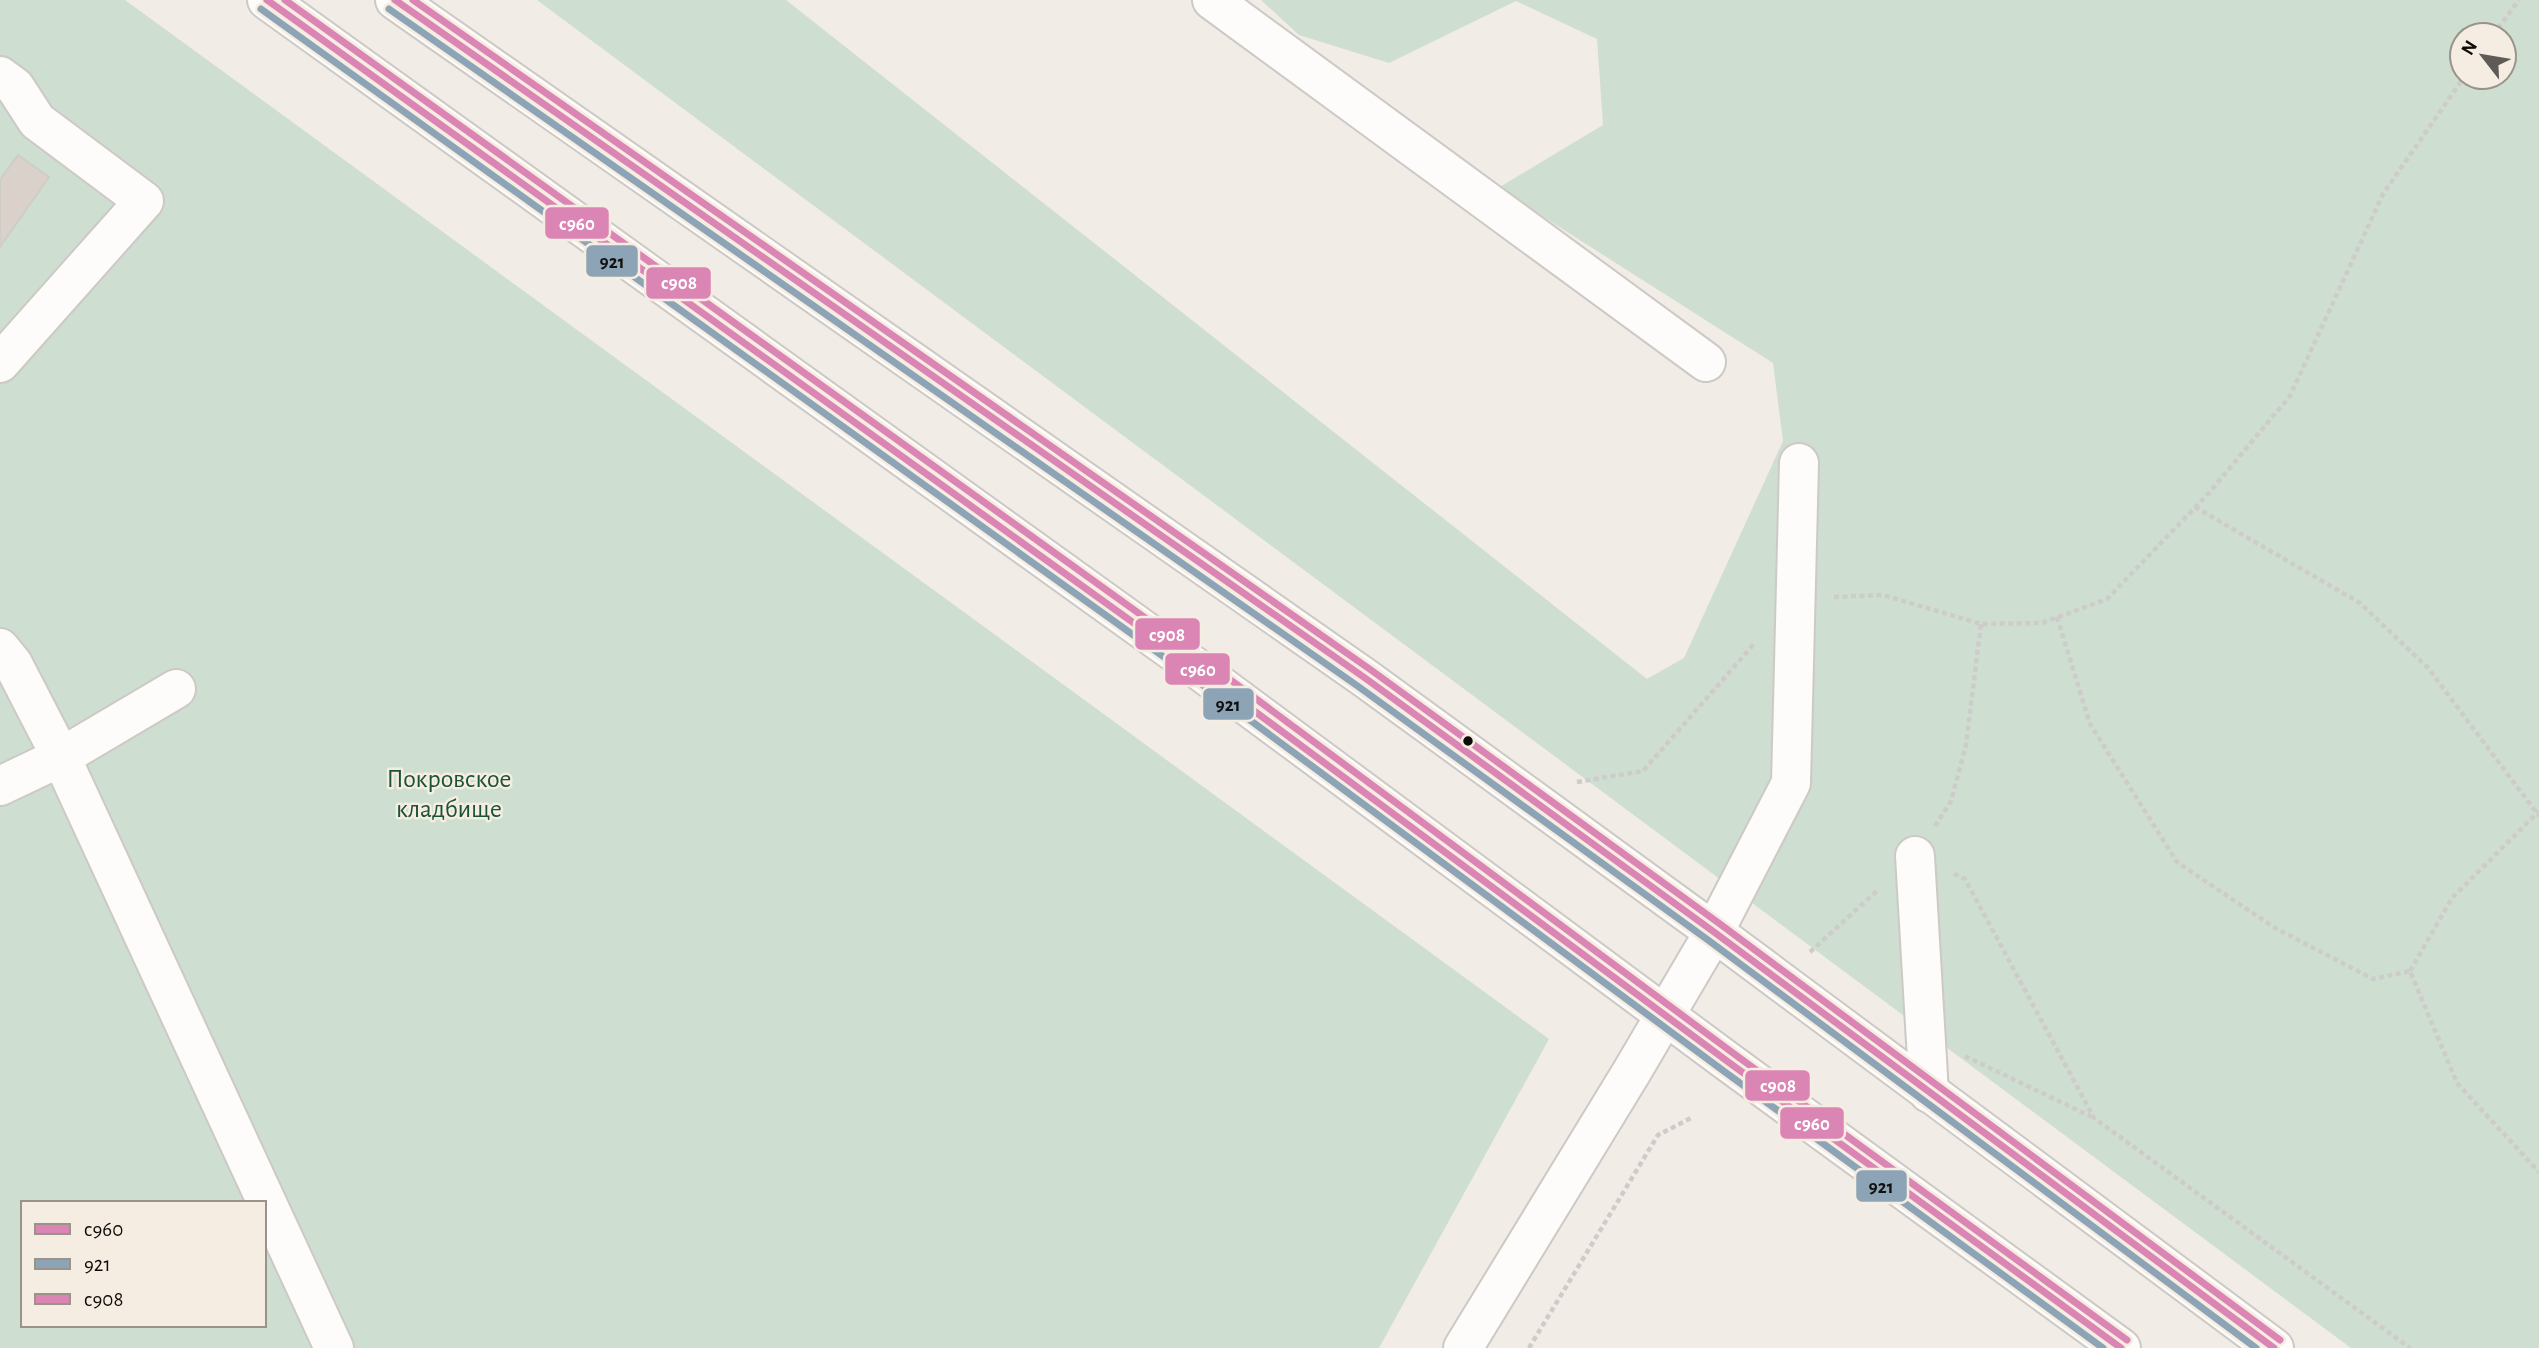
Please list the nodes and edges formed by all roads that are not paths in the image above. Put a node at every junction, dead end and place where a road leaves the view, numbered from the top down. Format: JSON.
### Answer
{"nodes":[{"id":1,"x":267,"y":0,"type":"edge"},
{"id":2,"x":395,"y":0,"type":"edge"},
{"id":3,"x":1212,"y":0,"type":"edge"},
{"id":4,"x":0,"y":76,"type":"edge"},
{"id":5,"x":1706,"y":362,"type":"dead end"},
{"id":6,"x":0,"y":363,"type":"edge"},
{"id":7,"x":1799,"y":463,"type":"dead end"},
{"id":8,"x":4,"y":659,"type":"edge"},
{"id":9,"x":176,"y":689,"type":"dead end"},
{"id":10,"x":61,"y":757,"type":"junction"},
{"id":11,"x":0,"y":786,"type":"edge"},
{"id":12,"x":1915,"y":856,"type":"road end"},
{"id":13,"x":1714,"y":932,"type":"junction"},
{"id":14,"x":1665,"y":1016,"type":"junction"},
{"id":15,"x":1929,"y":1093,"type":"junction"},
{"id":16,"x":334,"y":1348,"type":"edge"},
{"id":17,"x":1462,"y":1348,"type":"edge"},
{"id":18,"x":2121,"y":1348,"type":"edge"},
{"id":19,"x":2274,"y":1348,"type":"edge"}],
"edges":[{"from":1,"to":14,"type":"main road"},
{"from":2,"to":13,"type":"main road"},
{"from":3,"to":5,"type":"main road"},
{"from":4,"to":6,"type":"main road"},
{"from":7,"to":13,"type":"main road"},
{"from":8,"to":10,"type":"main road"},
{"from":9,"to":10,"type":"main road"},
{"from":10,"to":11,"type":"main road"},
{"from":10,"to":16,"type":"main road"},
{"from":12,"to":15,"type":"main road"},
{"from":13,"to":14,"type":"main road"},
{"from":13,"to":15,"type":"main road"},
{"from":14,"to":17,"type":"main road"},
{"from":14,"to":18,"type":"main road"},
{"from":15,"to":19,"type":"main road"}]}
